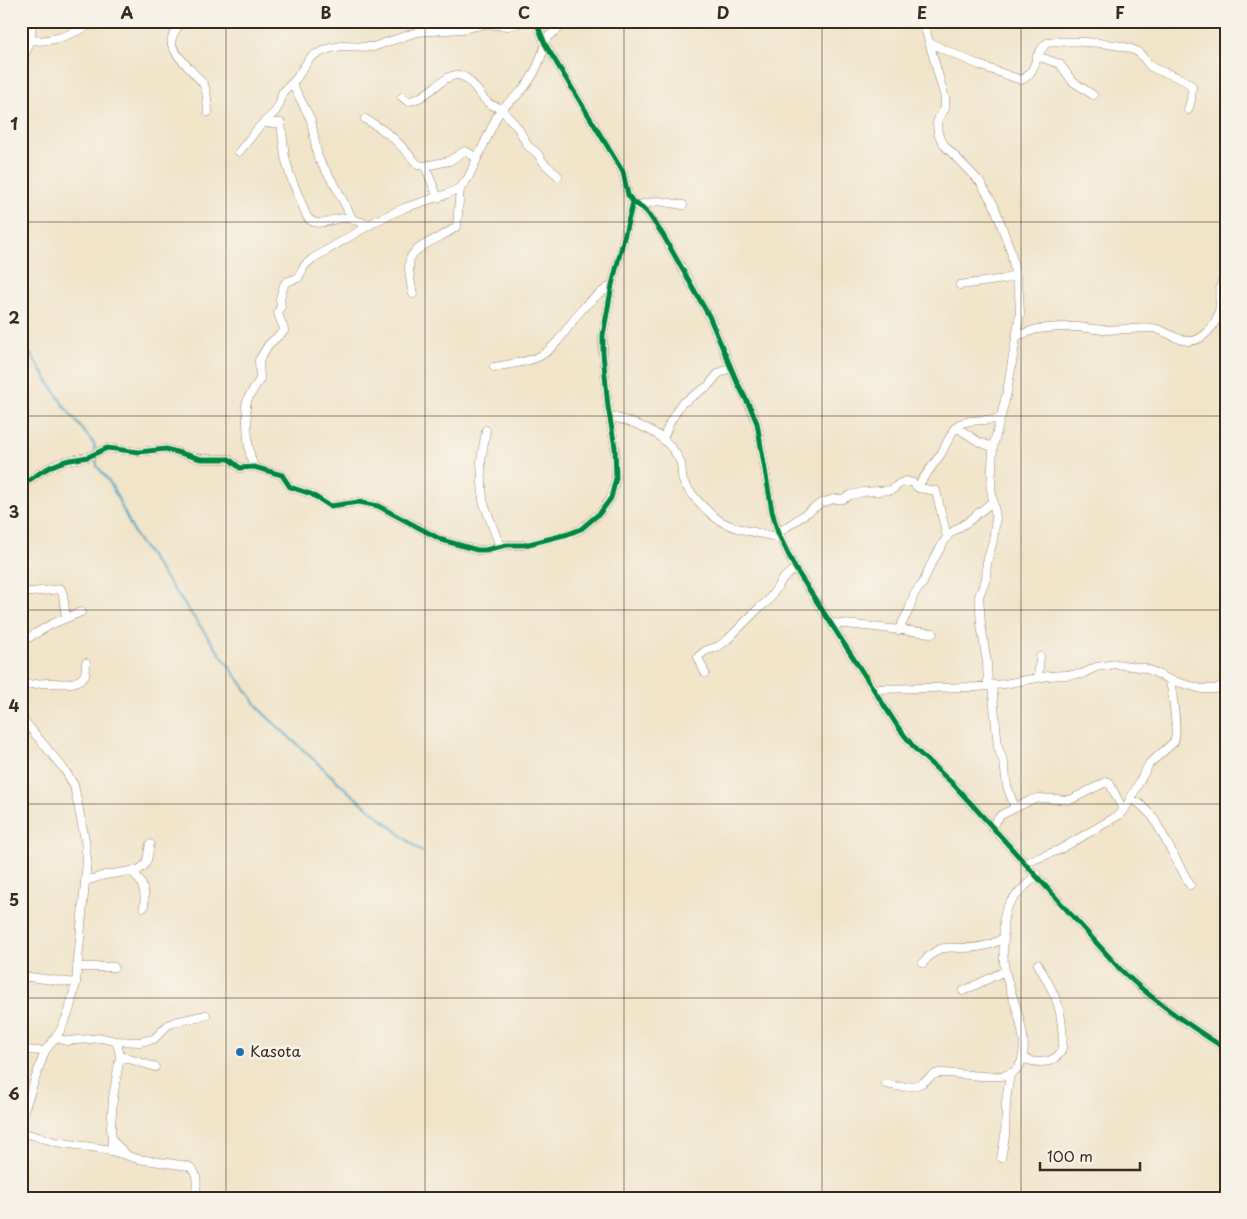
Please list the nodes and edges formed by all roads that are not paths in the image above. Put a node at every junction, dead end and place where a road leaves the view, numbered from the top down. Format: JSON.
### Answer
{"nodes":[{"id":1,"x":32,"y":21,"type":"edge"},
{"id":2,"x":100,"y":21,"type":"edge"},
{"id":3,"x":181,"y":21,"type":"edge"},
{"id":4,"x":528,"y":21,"type":"edge"},
{"id":5,"x":536,"y":21,"type":"edge"},
{"id":6,"x":568,"y":21,"type":"edge"},
{"id":7,"x":923,"y":21,"type":"edge"},
{"id":8,"x":31,"y":40,"type":"junction"},
{"id":9,"x":544,"y":42,"type":"junction"},
{"id":10,"x":930,"y":43,"type":"junction"},
{"id":11,"x":1037,"y":56,"type":"junction"},
{"id":12,"x":21,"y":63,"type":"edge"},
{"id":13,"x":292,"y":83,"type":"junction"},
{"id":14,"x":1093,"y":95,"type":"dead end"},
{"id":15,"x":402,"y":98,"type":"dead end"},
{"id":16,"x":501,"y":109,"type":"junction"},
{"id":17,"x":1188,"y":110,"type":"dead end"},
{"id":18,"x":208,"y":112,"type":"dead end"},
{"id":19,"x":365,"y":120,"type":"dead end"},
{"id":20,"x":265,"y":123,"type":"junction"},
{"id":21,"x":239,"y":152,"type":"dead end"},
{"id":22,"x":478,"y":158,"type":"junction"},
{"id":23,"x":425,"y":166,"type":"junction"},
{"id":24,"x":558,"y":176,"type":"dead end"},
{"id":25,"x":460,"y":188,"type":"junction"},
{"id":26,"x":438,"y":198,"type":"junction"},
{"id":27,"x":636,"y":204,"type":"junction"},
{"id":28,"x":683,"y":205,"type":"dead end"},
{"id":29,"x":353,"y":220,"type":"junction"},
{"id":30,"x":370,"y":225,"type":"junction"},
{"id":31,"x":1016,"y":274,"type":"junction"},
{"id":32,"x":1226,"y":274,"type":"edge"},
{"id":33,"x":612,"y":285,"type":"junction"},
{"id":34,"x":960,"y":285,"type":"dead end"},
{"id":35,"x":413,"y":294,"type":"dead end"},
{"id":36,"x":1017,"y":336,"type":"junction"},
{"id":37,"x":494,"y":367,"type":"dead end"},
{"id":38,"x":731,"y":367,"type":"junction"},
{"id":39,"x":610,"y":416,"type":"junction"},
{"id":40,"x":1000,"y":419,"type":"junction"},
{"id":41,"x":956,"y":427,"type":"junction"},
{"id":42,"x":486,"y":430,"type":"dead end"},
{"id":43,"x":663,"y":439,"type":"junction"},
{"id":44,"x":993,"y":447,"type":"junction"},
{"id":45,"x":254,"y":466,"type":"junction"},
{"id":46,"x":21,"y":486,"type":"edge"},
{"id":47,"x":917,"y":487,"type":"junction"},
{"id":48,"x":993,"y":501,"type":"junction"},
{"id":49,"x":780,"y":536,"type":"junction"},
{"id":50,"x":947,"y":536,"type":"junction"},
{"id":51,"x":503,"y":546,"type":"junction"},
{"id":52,"x":795,"y":568,"type":"junction"},
{"id":53,"x":21,"y":593,"type":"edge"},
{"id":54,"x":81,"y":612,"type":"dead end"},
{"id":55,"x":66,"y":618,"type":"junction"},
{"id":56,"x":832,"y":624,"type":"junction"},
{"id":57,"x":898,"y":631,"type":"junction"},
{"id":58,"x":933,"y":633,"type":"dead end"},
{"id":59,"x":21,"y":642,"type":"edge"},
{"id":60,"x":1040,"y":657,"type":"dead end"},
{"id":61,"x":86,"y":663,"type":"dead end"},
{"id":62,"x":705,"y":673,"type":"dead end"},
{"id":63,"x":1038,"y":677,"type":"junction"},
{"id":64,"x":1170,"y":680,"type":"junction"},
{"id":65,"x":1226,"y":683,"type":"edge"},
{"id":66,"x":990,"y":685,"type":"junction"},
{"id":67,"x":21,"y":686,"type":"edge"},
{"id":68,"x":873,"y":689,"type":"junction"},
{"id":69,"x":21,"y":717,"type":"edge"},
{"id":70,"x":1131,"y":799,"type":"junction"},
{"id":71,"x":1015,"y":808,"type":"junction"},
{"id":72,"x":1124,"y":810,"type":"junction"},
{"id":73,"x":992,"y":827,"type":"junction"},
{"id":74,"x":150,"y":844,"type":"dead end"},
{"id":75,"x":1025,"y":863,"type":"junction"},
{"id":76,"x":131,"y":871,"type":"junction"},
{"id":77,"x":1036,"y":874,"type":"junction"},
{"id":78,"x":86,"y":881,"type":"junction"},
{"id":79,"x":1190,"y":885,"type":"dead end"},
{"id":80,"x":144,"y":907,"type":"dead end"},
{"id":81,"x":1004,"y":937,"type":"junction"},
{"id":82,"x":922,"y":963,"type":"dead end"},
{"id":83,"x":1038,"y":964,"type":"dead end"},
{"id":84,"x":78,"y":966,"type":"junction"},
{"id":85,"x":114,"y":967,"type":"dead end"},
{"id":86,"x":1006,"y":971,"type":"junction"},
{"id":87,"x":21,"y":976,"type":"edge"},
{"id":88,"x":76,"y":983,"type":"junction"},
{"id":89,"x":963,"y":991,"type":"dead end"},
{"id":90,"x":206,"y":1015,"type":"dead end"},
{"id":91,"x":55,"y":1037,"type":"junction"},
{"id":92,"x":117,"y":1042,"type":"junction"},
{"id":93,"x":1226,"y":1049,"type":"edge"},
{"id":94,"x":21,"y":1050,"type":"edge"},
{"id":95,"x":45,"y":1051,"type":"junction"},
{"id":96,"x":120,"y":1056,"type":"junction"},
{"id":97,"x":1023,"y":1058,"type":"junction"},
{"id":98,"x":155,"y":1067,"type":"dead end"},
{"id":99,"x":1010,"y":1073,"type":"junction"},
{"id":100,"x":886,"y":1084,"type":"dead end"},
{"id":101,"x":21,"y":1119,"type":"edge"},
{"id":102,"x":21,"y":1132,"type":"edge"},
{"id":103,"x":112,"y":1140,"type":"junction"},
{"id":104,"x":111,"y":1151,"type":"junction"},
{"id":105,"x":128,"y":1156,"type":"junction"},
{"id":106,"x":1000,"y":1158,"type":"dead end"},
{"id":107,"x":196,"y":1198,"type":"edge"}],
"edges":[{"from":1,"to":8,"type":"street"},
{"from":2,"to":8,"type":"street"},
{"from":3,"to":18,"type":"street"},
{"from":4,"to":13,"type":"street"},
{"from":5,"to":9,"type":"street"},
{"from":6,"to":9,"type":"street"},
{"from":7,"to":10,"type":"street"},
{"from":8,"to":12,"type":"street"},
{"from":9,"to":16,"type":"street"},
{"from":9,"to":27,"type":"street"},
{"from":10,"to":11,"type":"street"},
{"from":10,"to":31,"type":"street"},
{"from":11,"to":14,"type":"street"},
{"from":11,"to":17,"type":"street"},
{"from":13,"to":20,"type":"street"},
{"from":13,"to":29,"type":"street"},
{"from":15,"to":16,"type":"street"},
{"from":16,"to":22,"type":"street"},
{"from":16,"to":24,"type":"street"},
{"from":19,"to":23,"type":"street"},
{"from":20,"to":21,"type":"street"},
{"from":20,"to":29,"type":"street"},
{"from":22,"to":23,"type":"street"},
{"from":22,"to":25,"type":"street"},
{"from":23,"to":26,"type":"street"},
{"from":25,"to":26,"type":"street"},
{"from":25,"to":35,"type":"street"},
{"from":26,"to":30,"type":"street"},
{"from":27,"to":28,"type":"street"},
{"from":27,"to":33,"type":"street"},
{"from":27,"to":38,"type":"street"},
{"from":29,"to":30,"type":"street"},
{"from":30,"to":45,"type":"street"},
{"from":31,"to":34,"type":"street"},
{"from":31,"to":36,"type":"street"},
{"from":32,"to":36,"type":"street"},
{"from":33,"to":37,"type":"street"},
{"from":33,"to":39,"type":"street"},
{"from":36,"to":40,"type":"street"},
{"from":38,"to":43,"type":"street"},
{"from":38,"to":49,"type":"street"},
{"from":39,"to":43,"type":"street"},
{"from":39,"to":51,"type":"street"},
{"from":40,"to":41,"type":"street"},
{"from":40,"to":44,"type":"street"},
{"from":41,"to":44,"type":"street"},
{"from":41,"to":47,"type":"street"},
{"from":42,"to":51,"type":"street"},
{"from":43,"to":49,"type":"street"},
{"from":44,"to":48,"type":"street"},
{"from":45,"to":46,"type":"street"},
{"from":45,"to":51,"type":"street"},
{"from":47,"to":49,"type":"street"},
{"from":47,"to":50,"type":"street"},
{"from":48,"to":50,"type":"street"},
{"from":48,"to":66,"type":"street"},
{"from":49,"to":52,"type":"street"},
{"from":50,"to":57,"type":"street"},
{"from":52,"to":56,"type":"street"},
{"from":52,"to":62,"type":"street"},
{"from":53,"to":55,"type":"street"},
{"from":54,"to":55,"type":"street"},
{"from":55,"to":59,"type":"street"},
{"from":56,"to":57,"type":"street"},
{"from":56,"to":68,"type":"street"},
{"from":57,"to":58,"type":"street"},
{"from":60,"to":63,"type":"street"},
{"from":61,"to":67,"type":"street"},
{"from":63,"to":64,"type":"street"},
{"from":63,"to":66,"type":"street"},
{"from":64,"to":65,"type":"street"},
{"from":64,"to":70,"type":"street"},
{"from":66,"to":68,"type":"street"},
{"from":66,"to":71,"type":"street"},
{"from":68,"to":73,"type":"street"},
{"from":69,"to":78,"type":"street"},
{"from":70,"to":72,"type":"street"},
{"from":70,"to":79,"type":"street"},
{"from":71,"to":72,"type":"street"},
{"from":71,"to":73,"type":"street"},
{"from":72,"to":75,"type":"street"},
{"from":73,"to":75,"type":"street"},
{"from":74,"to":76,"type":"street"},
{"from":75,"to":77,"type":"street"},
{"from":76,"to":78,"type":"street"},
{"from":76,"to":80,"type":"street"},
{"from":77,"to":81,"type":"street"},
{"from":77,"to":93,"type":"street"},
{"from":78,"to":84,"type":"street"},
{"from":81,"to":82,"type":"street"},
{"from":81,"to":86,"type":"street"},
{"from":83,"to":97,"type":"street"},
{"from":84,"to":85,"type":"street"},
{"from":84,"to":88,"type":"street"},
{"from":86,"to":89,"type":"street"},
{"from":86,"to":97,"type":"street"},
{"from":87,"to":88,"type":"street"},
{"from":88,"to":91,"type":"street"},
{"from":90,"to":92,"type":"street"},
{"from":91,"to":92,"type":"street"},
{"from":91,"to":95,"type":"street"},
{"from":92,"to":96,"type":"street"},
{"from":94,"to":95,"type":"street"},
{"from":95,"to":101,"type":"street"},
{"from":96,"to":98,"type":"street"},
{"from":96,"to":103,"type":"street"},
{"from":97,"to":99,"type":"street"},
{"from":99,"to":100,"type":"street"},
{"from":99,"to":106,"type":"street"},
{"from":102,"to":104,"type":"street"},
{"from":103,"to":104,"type":"street"},
{"from":103,"to":105,"type":"street"},
{"from":104,"to":105,"type":"street"},
{"from":105,"to":107,"type":"street"}]}
